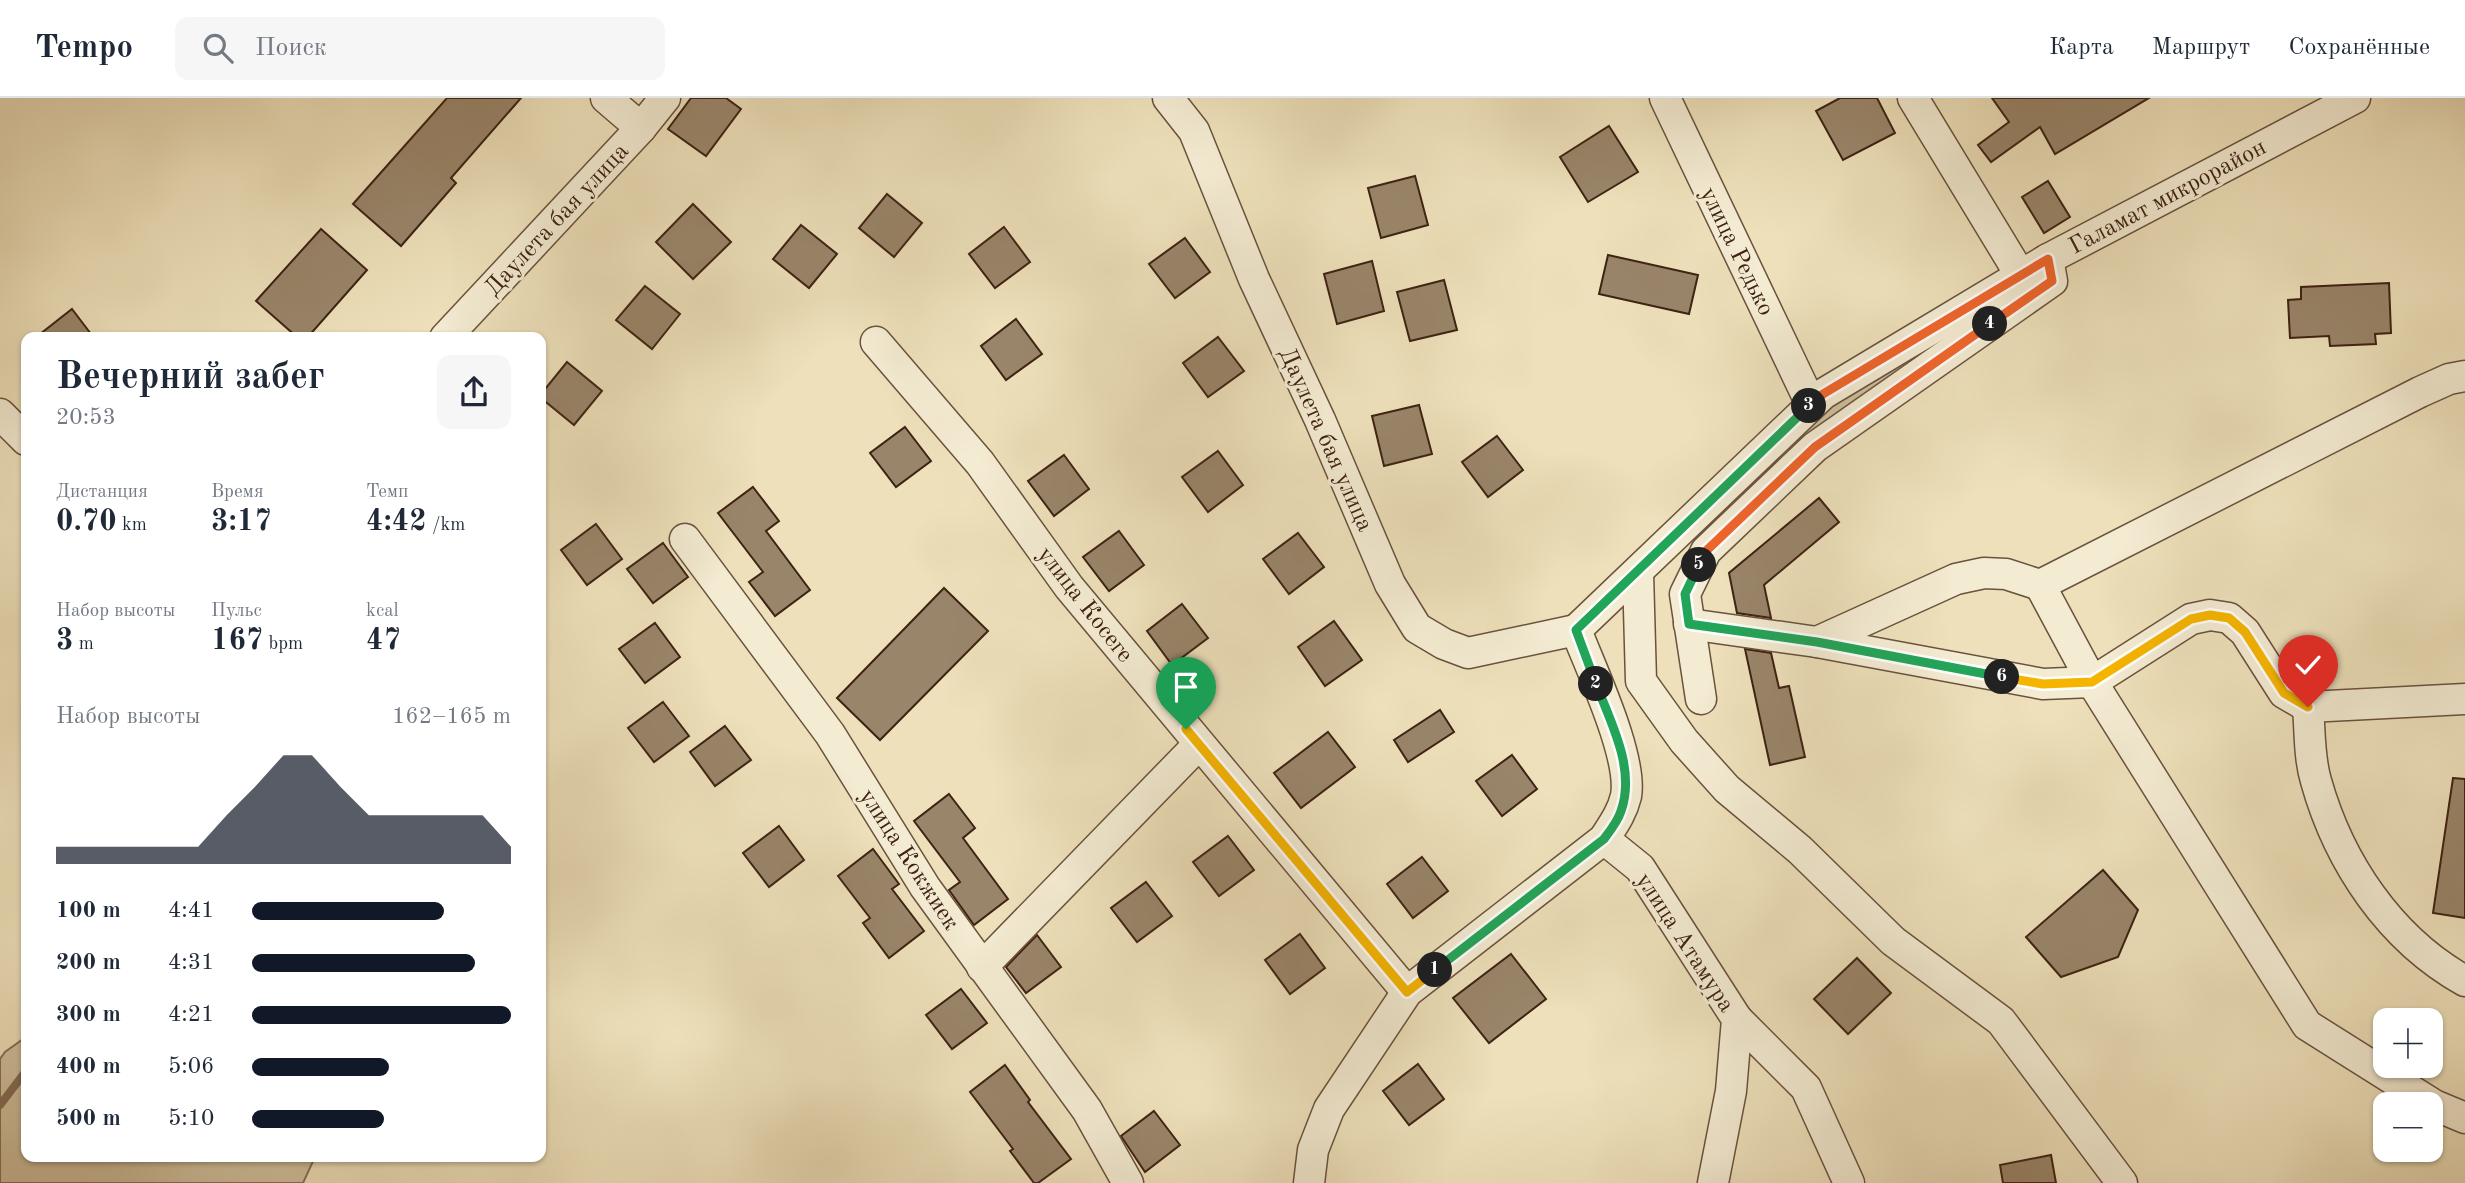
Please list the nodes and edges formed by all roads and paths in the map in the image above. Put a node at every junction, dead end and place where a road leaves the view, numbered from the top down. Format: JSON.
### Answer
{"nodes":[{"id":1,"x":606,"y":98,"type":"edge"},
{"id":2,"x":665,"y":98,"type":"edge"},
{"id":3,"x":1168,"y":98,"type":"edge"},
{"id":4,"x":1665,"y":98,"type":"edge"},
{"id":5,"x":1913,"y":98,"type":"edge"},
{"id":6,"x":2355,"y":98,"type":"edge"},
{"id":7,"x":641,"y":128,"type":"junction"},
{"id":8,"x":2048,"y":259,"type":"junction"},
{"id":9,"x":2021,"y":276,"type":"junction"},
{"id":10,"x":451,"y":332,"type":"edge"},
{"id":11,"x":876,"y":342,"type":"dead end"},
{"id":12,"x":2465,"y":376,"type":"edge"},
{"id":13,"x":1811,"y":404,"type":"junction"},
{"id":14,"x":0,"y":414,"type":"edge"},
{"id":15,"x":21,"y":435,"type":"edge"},
{"id":16,"x":685,"y":539,"type":"dead end"},
{"id":17,"x":1638,"y":573,"type":"junction"},
{"id":18,"x":2040,"y":584,"type":"junction"},
{"id":19,"x":1689,"y":624,"type":"junction"},
{"id":20,"x":1576,"y":630,"type":"junction"},
{"id":21,"x":1817,"y":642,"type":"junction"},
{"id":22,"x":2092,"y":682,"type":"junction"},
{"id":23,"x":1701,"y":699,"type":"dead end"},
{"id":24,"x":2465,"y":699,"type":"edge"},
{"id":25,"x":2308,"y":707,"type":"junction"},
{"id":26,"x":1199,"y":744,"type":"junction"},
{"id":27,"x":1604,"y":839,"type":"junction"},
{"id":28,"x":982,"y":967,"type":"junction"},
{"id":29,"x":2465,"y":981,"type":"edge"},
{"id":30,"x":1407,"y":992,"type":"junction"},
{"id":31,"x":1737,"y":1019,"type":"junction"},
{"id":32,"x":2465,"y":1118,"type":"edge"},
{"id":33,"x":1128,"y":1183,"type":"edge"},
{"id":34,"x":1309,"y":1183,"type":"edge"},
{"id":35,"x":1713,"y":1183,"type":"edge"},
{"id":36,"x":1849,"y":1183,"type":"edge"},
{"id":37,"x":2122,"y":1183,"type":"edge"}],
"edges":[{"from":1,"to":7,"type":"street"},
{"from":2,"to":7,"type":"street","name":"Даулета бая улица"},
{"from":3,"to":20,"type":"street","name":"Даулета бая улица"},
{"from":4,"to":13,"type":"street","name":"улица Редько"},
{"from":5,"to":9,"type":"street"},
{"from":6,"to":8,"type":"street","name":"Галамат микрорайон"},
{"from":7,"to":10,"type":"street","name":"Даулета бая улица"},
{"from":8,"to":9,"type":"street","name":"Галамат микрорайон"},
{"from":8,"to":19,"type":"street"},
{"from":9,"to":13,"type":"street","name":"Галамат микрорайон"},
{"from":11,"to":26,"type":"street","name":"улица Косеге"},
{"from":12,"to":18,"type":"street"},
{"from":13,"to":17,"type":"street","name":"Галамат микрорайон"},
{"from":14,"to":15,"type":"street"},
{"from":16,"to":28,"type":"street","name":"улица Кокжиек"},
{"from":17,"to":20,"type":"street","name":"Галамат микрорайон"},
{"from":17,"to":37,"type":"street"},
{"from":18,"to":21,"type":"street"},
{"from":18,"to":22,"type":"street"},
{"from":19,"to":21,"type":"street"},
{"from":19,"to":23,"type":"street"},
{"from":20,"to":27,"type":"street"},
{"from":21,"to":22,"type":"street"},
{"from":22,"to":25,"type":"street"},
{"from":22,"to":32,"type":"street"},
{"from":24,"to":25,"type":"street"},
{"from":25,"to":29,"type":"street"},
{"from":26,"to":28,"type":"street"},
{"from":26,"to":30,"type":"street","name":"улица Косеге"},
{"from":27,"to":30,"type":"street"},
{"from":27,"to":31,"type":"street","name":"улица Атамура"},
{"from":28,"to":33,"type":"street","name":"улица Кокжиек"},
{"from":30,"to":34,"type":"street"},
{"from":31,"to":35,"type":"street","name":"улица Атамура"},
{"from":31,"to":36,"type":"street"}]}
